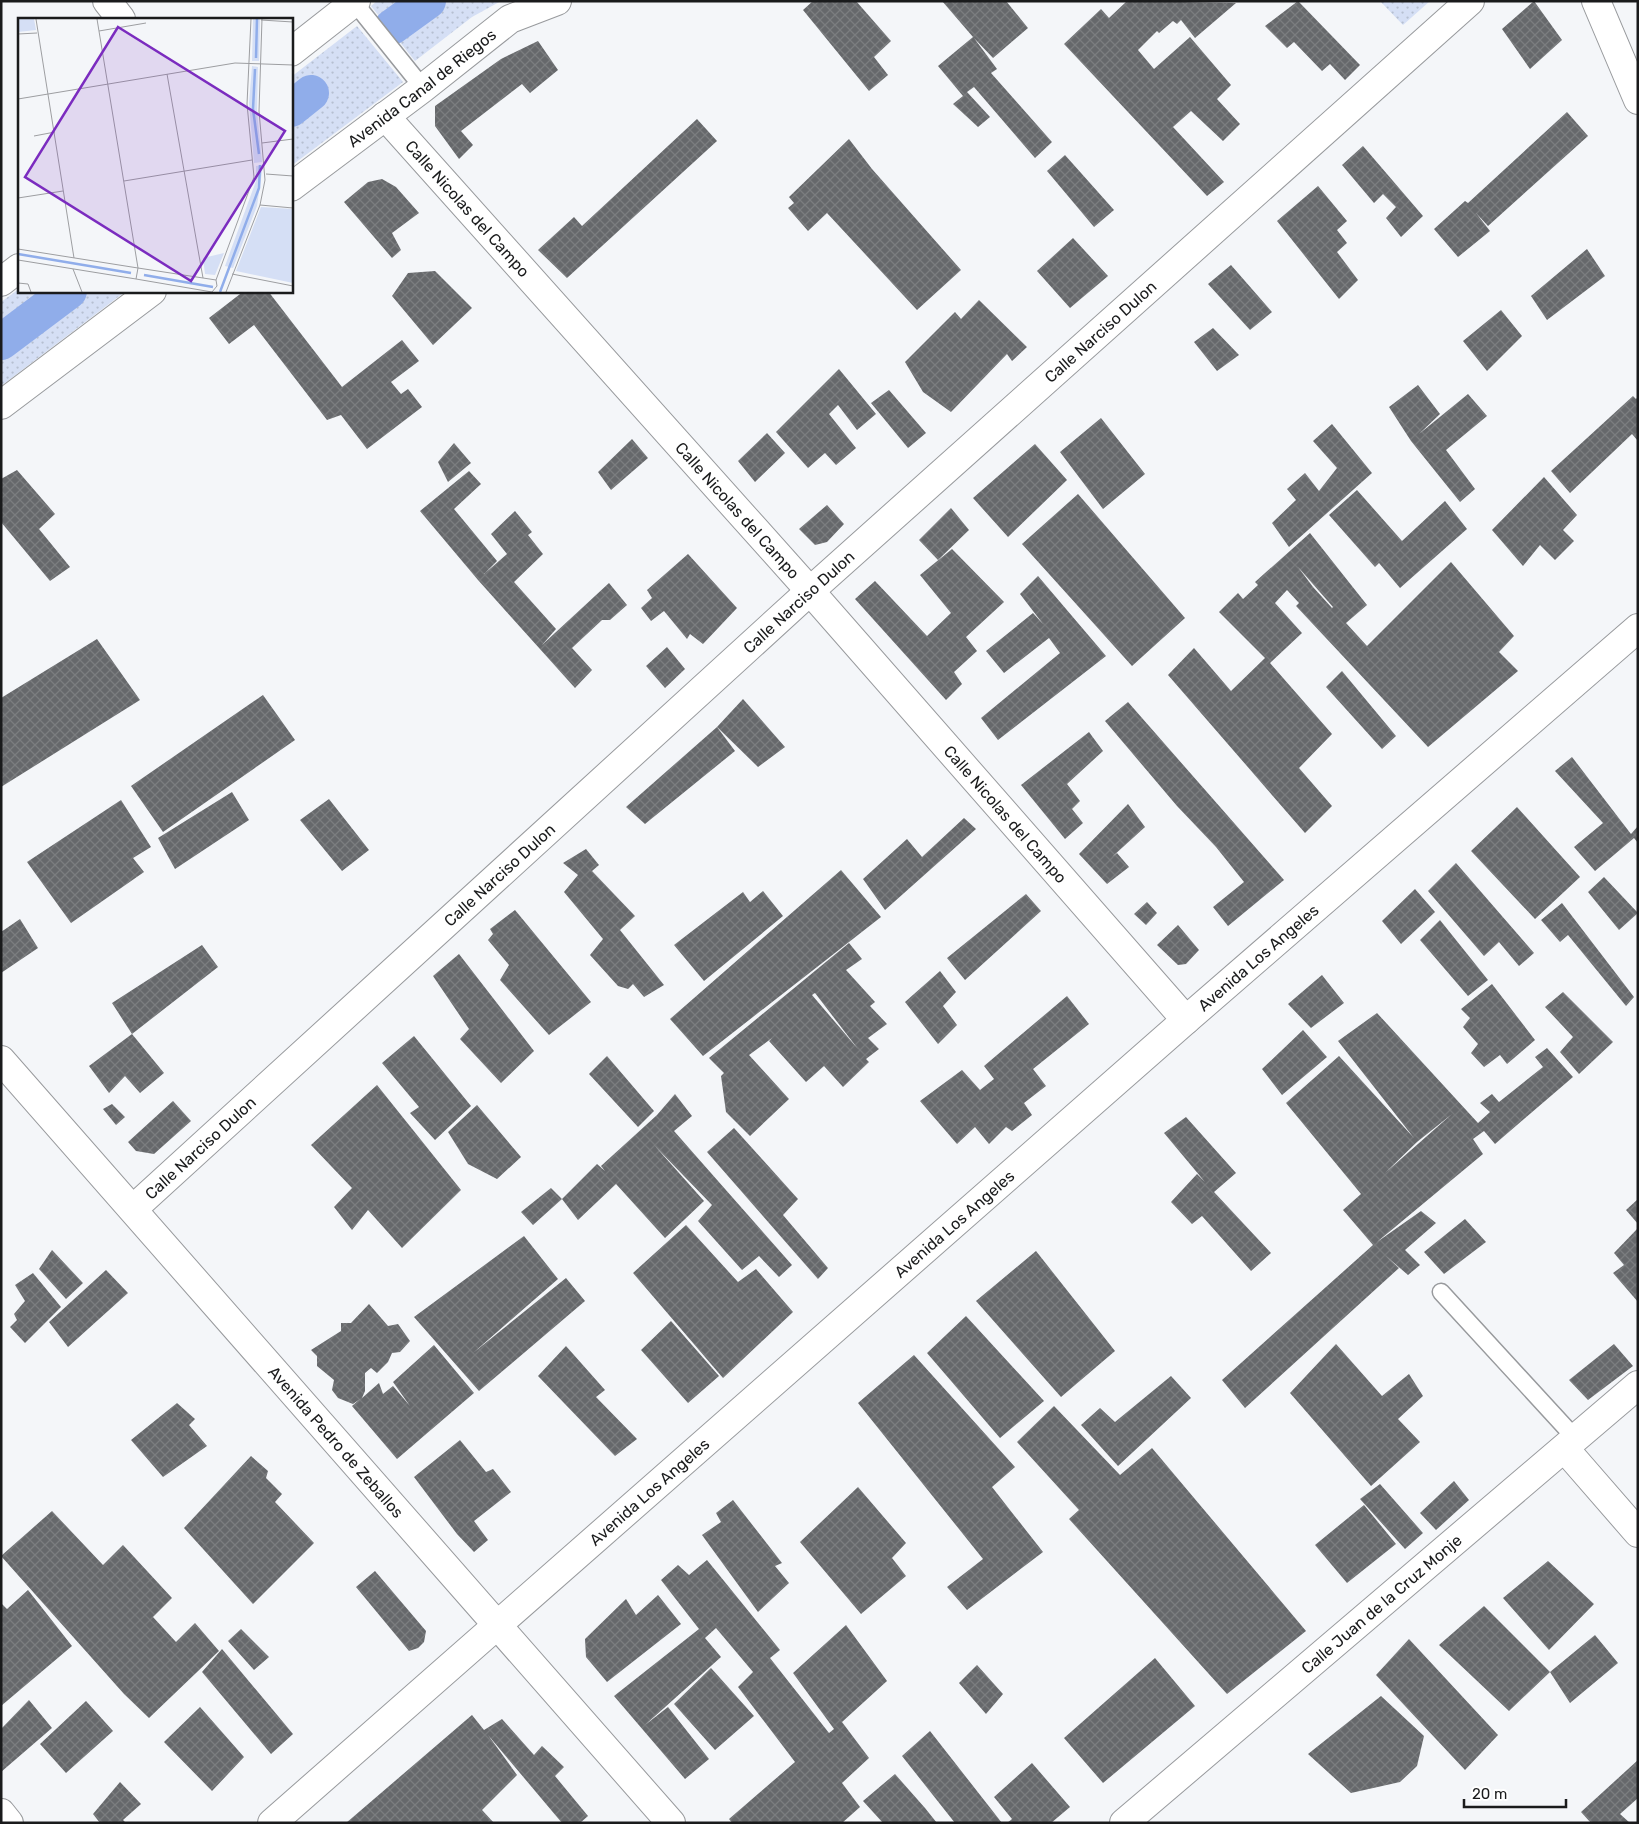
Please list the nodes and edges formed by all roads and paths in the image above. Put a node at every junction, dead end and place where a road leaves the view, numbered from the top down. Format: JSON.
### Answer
{"nodes":[{"id":1,"x":107,"y":1,"type":"edge"},
{"id":2,"x":557,"y":1,"type":"edge"},
{"id":3,"x":1470,"y":1,"type":"edge"},
{"id":4,"x":1596,"y":1,"type":"edge"},
{"id":5,"x":355,"y":2,"type":"edge"},
{"id":6,"x":120,"y":18,"type":"edge"},
{"id":7,"x":292,"y":51,"type":"edge"},
{"id":8,"x":423,"y":88,"type":"junction"},
{"id":9,"x":1638,"y":100,"type":"edge"},
{"id":10,"x":386,"y":116,"type":"junction"},
{"id":11,"x":292,"y":186,"type":"edge"},
{"id":12,"x":18,"y":269,"type":"edge"},
{"id":13,"x":1,"y":282,"type":"edge"},
{"id":14,"x":151,"y":292,"type":"edge"},
{"id":15,"x":1,"y":405,"type":"edge"},
{"id":16,"x":810,"y":591,"type":"junction"},
{"id":17,"x":1638,"y":628,"type":"edge"},
{"id":18,"x":1186,"y":1020,"type":"junction"},
{"id":19,"x":1,"y":1060,"type":"edge"},
{"id":20,"x":132,"y":1209,"type":"junction"},
{"id":21,"x":1441,"y":1292,"type":"dead end"},
{"id":22,"x":1638,"y":1385,"type":"edge"},
{"id":23,"x":1570,"y":1444,"type":"junction"},
{"id":24,"x":1638,"y":1533,"type":"edge"},
{"id":25,"x":496,"y":1624,"type":"junction"},
{"id":26,"x":1,"y":1814,"type":"edge"},
{"id":27,"x":1137,"y":1819,"type":"edge"},
{"id":28,"x":10,"y":1823,"type":"edge"},
{"id":29,"x":272,"y":1823,"type":"edge"},
{"id":30,"x":671,"y":1823,"type":"edge"}],
"edges":[{"from":1,"to":6,"type":"street"},
{"from":2,"to":8,"type":"street","name":"Avenida Canal de Riegos"},
{"from":3,"to":16,"type":"street","name":"Calle Narciso Dulon"},
{"from":4,"to":9,"type":"street"},
{"from":5,"to":7,"type":"street"},
{"from":5,"to":8,"type":"lane"},
{"from":8,"to":10,"type":"street","name":"Avenida Canal de Riegos"},
{"from":10,"to":11,"type":"street","name":"Avenida Canal de Riegos"},
{"from":10,"to":16,"type":"street","name":"Calle Nicolas del Campo"},
{"from":12,"to":13,"type":"street"},
{"from":14,"to":15,"type":"street"},
{"from":16,"to":18,"type":"street","name":"Calle Nicolas del Campo"},
{"from":16,"to":20,"type":"street","name":"Calle Narciso Dulon"},
{"from":17,"to":18,"type":"street","name":"Avenida Los Angeles"},
{"from":18,"to":25,"type":"street","name":"Avenida Los Angeles"},
{"from":19,"to":20,"type":"street","name":"Avenida Pedro de Zeballos"},
{"from":20,"to":25,"type":"street","name":"Avenida Pedro de Zeballos"},
{"from":21,"to":23,"type":"lane"},
{"from":22,"to":23,"type":"street","name":"Calle Juan de la Cruz Monje"},
{"from":23,"to":24,"type":"street"},
{"from":23,"to":27,"type":"street","name":"Calle Juan de la Cruz Monje"},
{"from":25,"to":29,"type":"street","name":"Avenida Los Angeles"},
{"from":25,"to":30,"type":"street","name":"Avenida Pedro de Zeballos"},
{"from":26,"to":28,"type":"street"}]}
